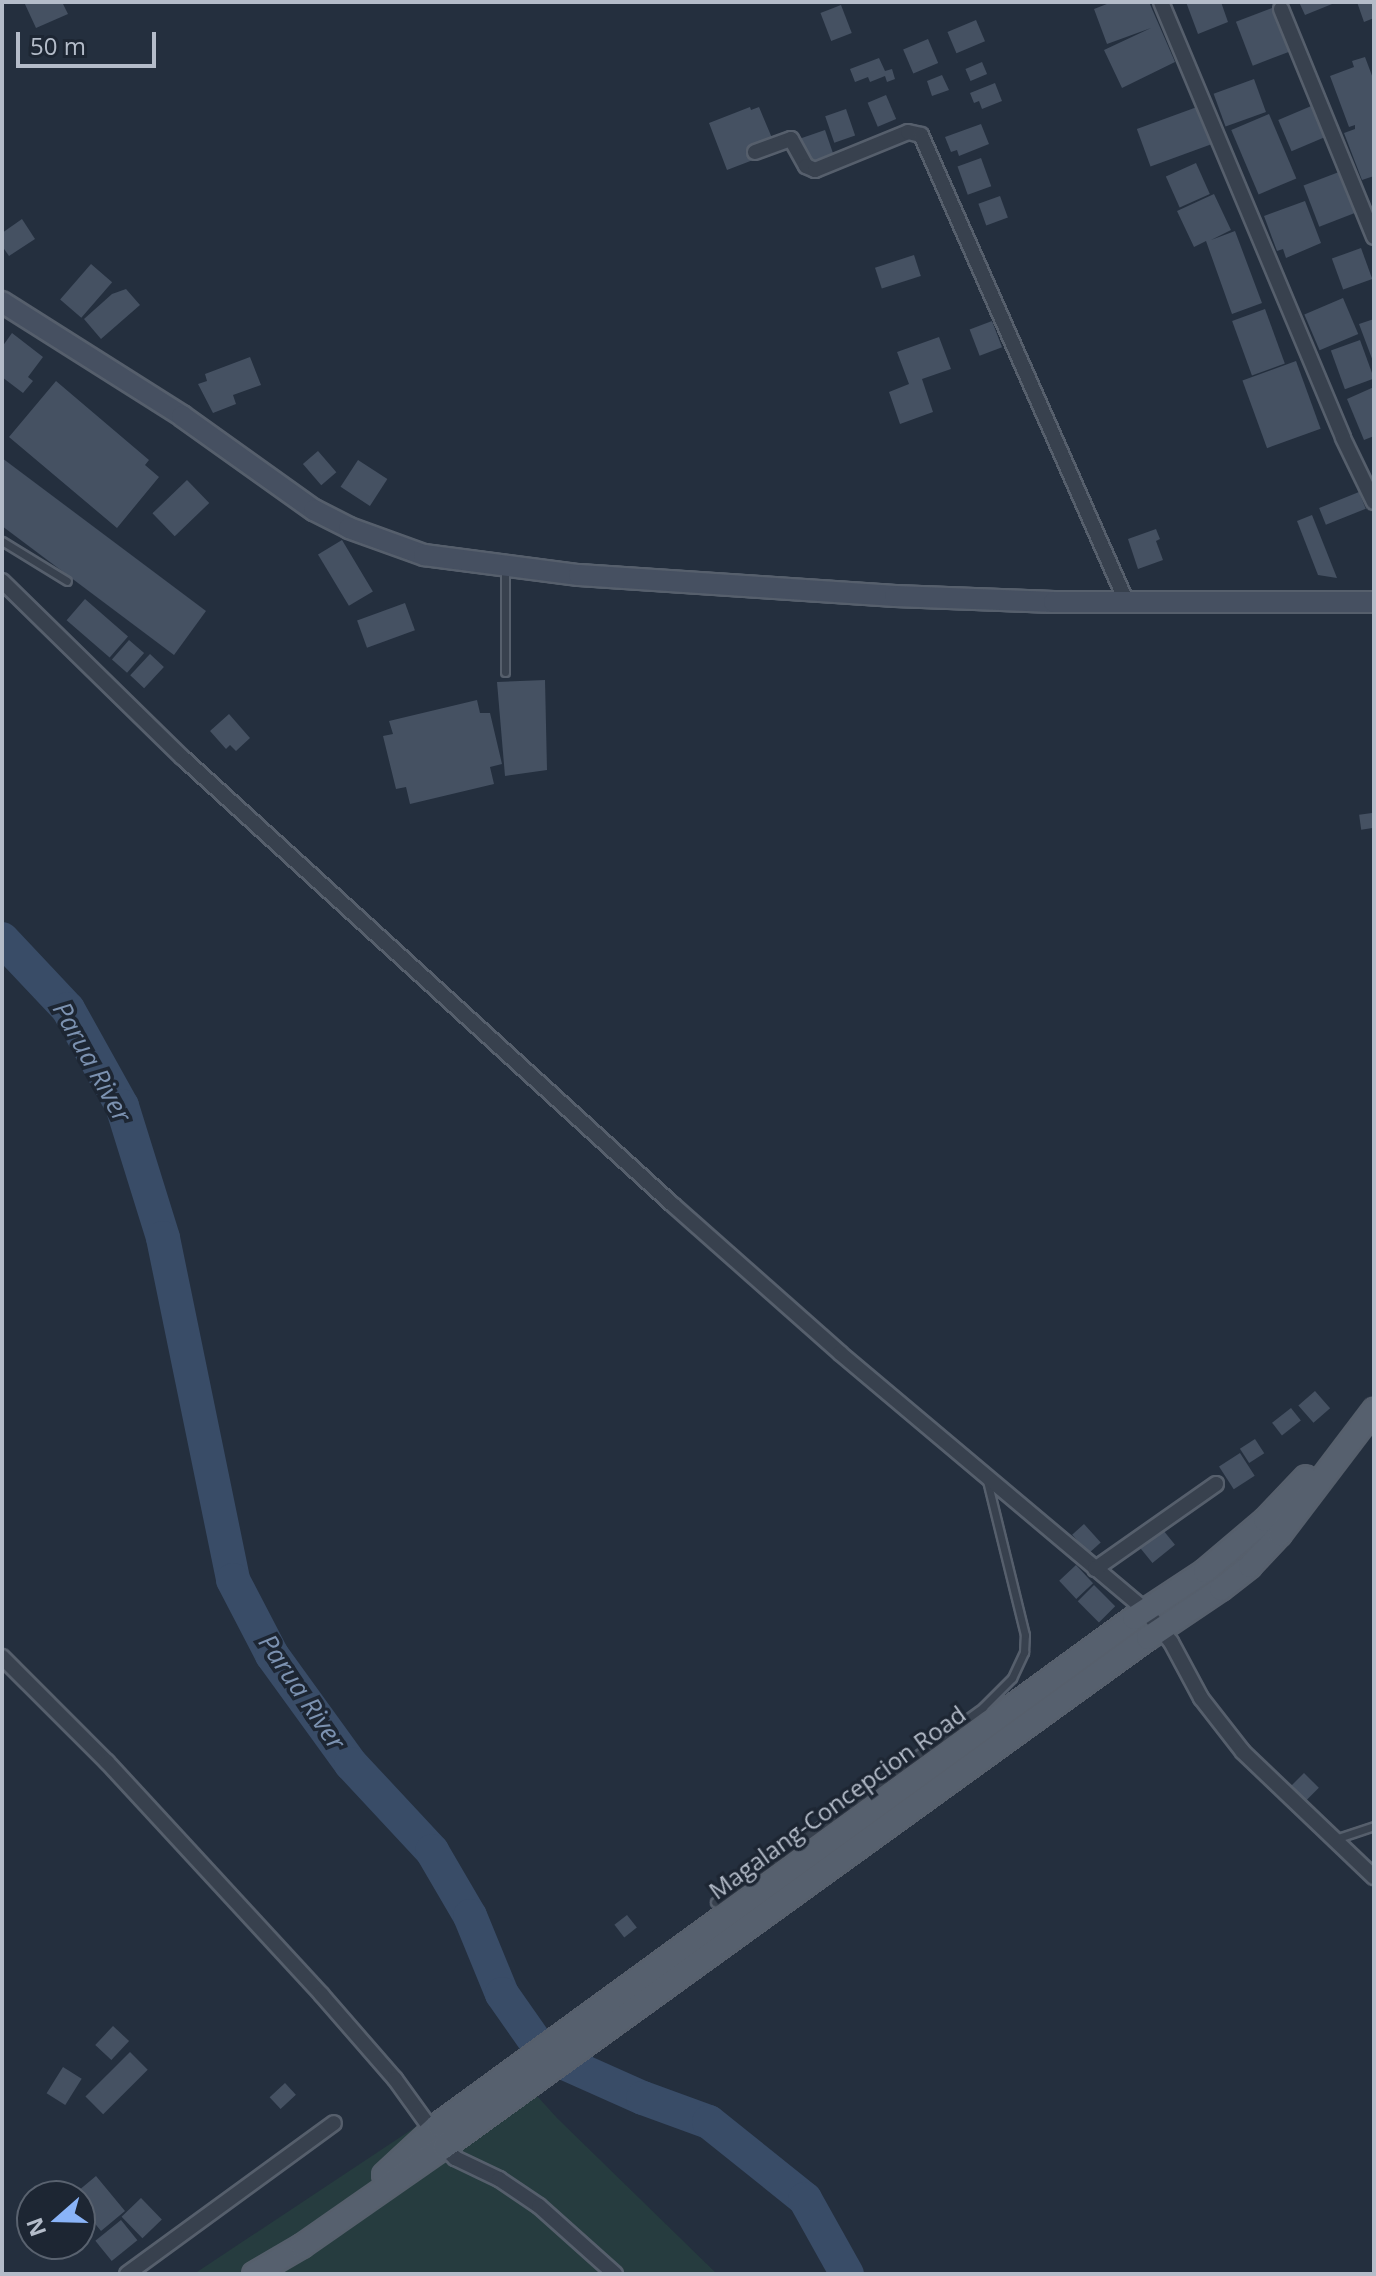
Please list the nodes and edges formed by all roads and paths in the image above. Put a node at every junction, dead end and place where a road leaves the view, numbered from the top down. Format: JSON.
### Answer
{"nodes":[{"id":1,"x":1161,"y":2,"type":"edge"},
{"id":2,"x":1281,"y":9,"type":"dead end"},
{"id":3,"x":755,"y":152,"type":"dead end"},
{"id":4,"x":1374,"y":237,"type":"edge"},
{"id":5,"x":2,"y":302,"type":"edge"},
{"id":6,"x":1372,"y":493,"type":"edge"},
{"id":7,"x":2,"y":541,"type":"edge"},
{"id":8,"x":505,"y":568,"type":"junction"},
{"id":9,"x":2,"y":581,"type":"edge"},
{"id":10,"x":67,"y":581,"type":"dead end"},
{"id":11,"x":1374,"y":602,"type":"edge"},
{"id":12,"x":1127,"y":603,"type":"junction"},
{"id":13,"x":505,"y":672,"type":"dead end"},
{"id":14,"x":1374,"y":1403,"type":"edge"},
{"id":15,"x":1374,"y":1410,"type":"edge"},
{"id":16,"x":985,"y":1474,"type":"junction"},
{"id":17,"x":1216,"y":1484,"type":"dead end"},
{"id":18,"x":1095,"y":1569,"type":"junction"},
{"id":19,"x":1140,"y":1614,"type":"junction"},
{"id":20,"x":1154,"y":1633,"type":"junction"},
{"id":21,"x":2,"y":1657,"type":"edge"},
{"id":22,"x":1374,"y":1826,"type":"edge"},
{"id":23,"x":1333,"y":1839,"type":"junction"},
{"id":24,"x":1374,"y":1877,"type":"edge"},
{"id":25,"x":715,"y":1902,"type":"dead end"},
{"id":26,"x":334,"y":2123,"type":"dead end"},
{"id":27,"x":441,"y":2136,"type":"junction"},
{"id":28,"x":127,"y":2274,"type":"edge"},
{"id":29,"x":254,"y":2274,"type":"edge"},
{"id":30,"x":615,"y":2274,"type":"edge"}],
"edges":[{"from":1,"to":6,"type":"street"},
{"from":2,"to":4,"type":"street"},
{"from":3,"to":12,"type":"street"},
{"from":5,"to":8,"type":"street"},
{"from":7,"to":10,"type":"lane"},
{"from":8,"to":12,"type":"street"},
{"from":8,"to":13,"type":"lane"},
{"from":9,"to":16,"type":"street"},
{"from":11,"to":12,"type":"street"},
{"from":14,"to":19,"type":"main road","name":"Magalang-Concepcion Road"},
{"from":15,"to":20,"type":"main road","name":"Magalang-Concepcion Road"},
{"from":16,"to":18,"type":"street"},
{"from":16,"to":25,"type":"lane"},
{"from":17,"to":18,"type":"street"},
{"from":18,"to":19,"type":"street"},
{"from":19,"to":20,"type":"street"},
{"from":19,"to":27,"type":"main road","name":"Magalang-Concepcion Road"},
{"from":20,"to":23,"type":"street"},
{"from":20,"to":27,"type":"main road","name":"Magalang-Concepcion Road"},
{"from":21,"to":27,"type":"street"},
{"from":22,"to":23,"type":"lane"},
{"from":23,"to":24,"type":"street"},
{"from":26,"to":28,"type":"street"},
{"from":27,"to":29,"type":"main road","name":"Magalang-Concepcion Road"},
{"from":27,"to":30,"type":"street"}]}
